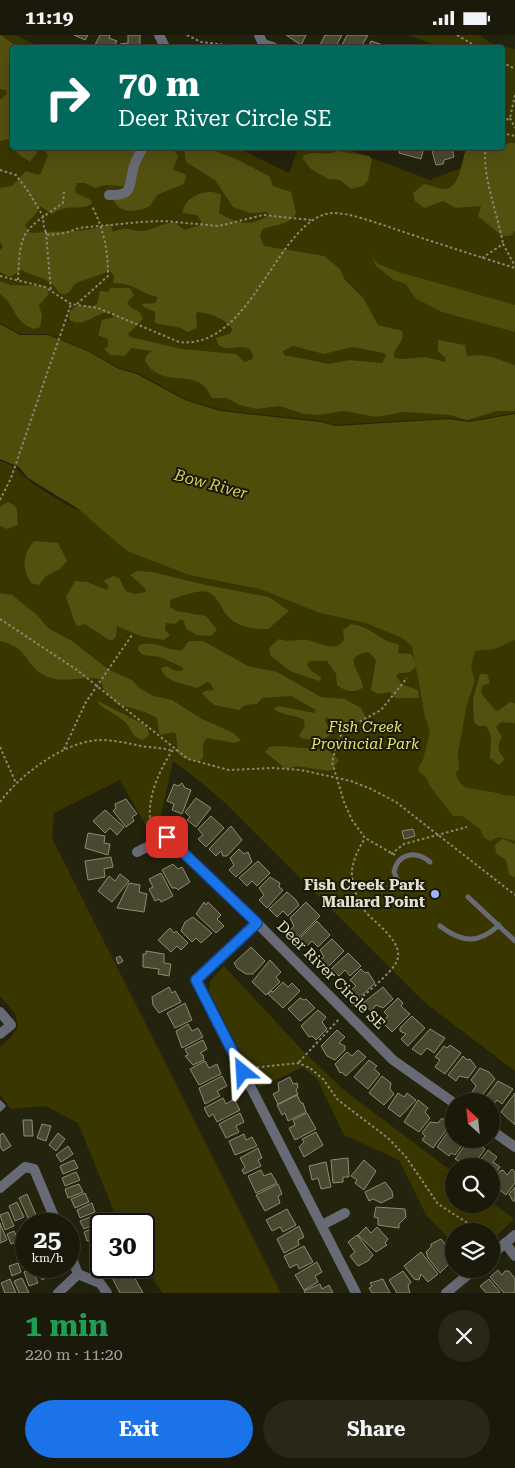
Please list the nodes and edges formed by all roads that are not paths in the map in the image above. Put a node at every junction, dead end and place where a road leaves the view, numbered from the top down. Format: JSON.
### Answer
{"nodes":[{"id":1,"x":142,"y":150,"type":"edge"},
{"id":2,"x":110,"y":195,"type":"dead end"},
{"id":3,"x":137,"y":852,"type":"dead end"},
{"id":4,"x":430,"y":862,"type":"dead end"},
{"id":5,"x":402,"y":890,"type":"dead end"},
{"id":6,"x":468,"y":897,"type":"dead end"},
{"id":7,"x":257,"y":923,"type":"junction"},
{"id":8,"x":499,"y":925,"type":"junction"},
{"id":9,"x":440,"y":926,"type":"dead end"},
{"id":10,"x":515,"y":941,"type":"edge"},
{"id":11,"x":0,"y":1013,"type":"edge"},
{"id":12,"x":0,"y":1034,"type":"edge"},
{"id":13,"x":445,"y":1097,"type":"edge"},
{"id":14,"x":0,"y":1103,"type":"edge"},
{"id":15,"x":0,"y":1109,"type":"edge"},
{"id":16,"x":500,"y":1136,"type":"edge"},
{"id":17,"x":515,"y":1147,"type":"edge"},
{"id":18,"x":0,"y":1188,"type":"edge"},
{"id":19,"x":52,"y":1213,"type":"edge"},
{"id":20,"x":345,"y":1213,"type":"dead end"},
{"id":21,"x":322,"y":1225,"type":"junction"},
{"id":22,"x":515,"y":1235,"type":"edge"},
{"id":23,"x":505,"y":1243,"type":"junction"},
{"id":24,"x":500,"y":1247,"type":"edge"},
{"id":25,"x":515,"y":1256,"type":"edge"},
{"id":26,"x":80,"y":1276,"type":"edge"},
{"id":27,"x":75,"y":1278,"type":"edge"},
{"id":28,"x":464,"y":1278,"type":"edge"},
{"id":29,"x":58,"y":1293,"type":"edge"},
{"id":30,"x":107,"y":1293,"type":"edge"},
{"id":31,"x":356,"y":1293,"type":"edge"},
{"id":32,"x":446,"y":1293,"type":"edge"}],
"edges":[{"from":1,"to":2,"type":"street"},
{"from":3,"to":7,"type":"street"},
{"from":4,"to":5,"type":"lane"},
{"from":6,"to":8,"type":"lane"},
{"from":7,"to":13,"type":"street","name":"Deer River Circle SE"},
{"from":7,"to":21,"type":"street","name":"Deer River Circle SE"},
{"from":8,"to":9,"type":"lane"},
{"from":8,"to":10,"type":"lane"},
{"from":11,"to":12,"type":"street"},
{"from":14,"to":15,"type":"lane"},
{"from":16,"to":17,"type":"street"},
{"from":18,"to":19,"type":"street"},
{"from":20,"to":21,"type":"street"},
{"from":21,"to":31,"type":"street","name":"Deer River Circle SE"},
{"from":22,"to":23,"type":"street"},
{"from":23,"to":24,"type":"street"},
{"from":23,"to":25,"type":"street"},
{"from":26,"to":30,"type":"street"},
{"from":27,"to":29,"type":"street"},
{"from":28,"to":32,"type":"street"}]}
